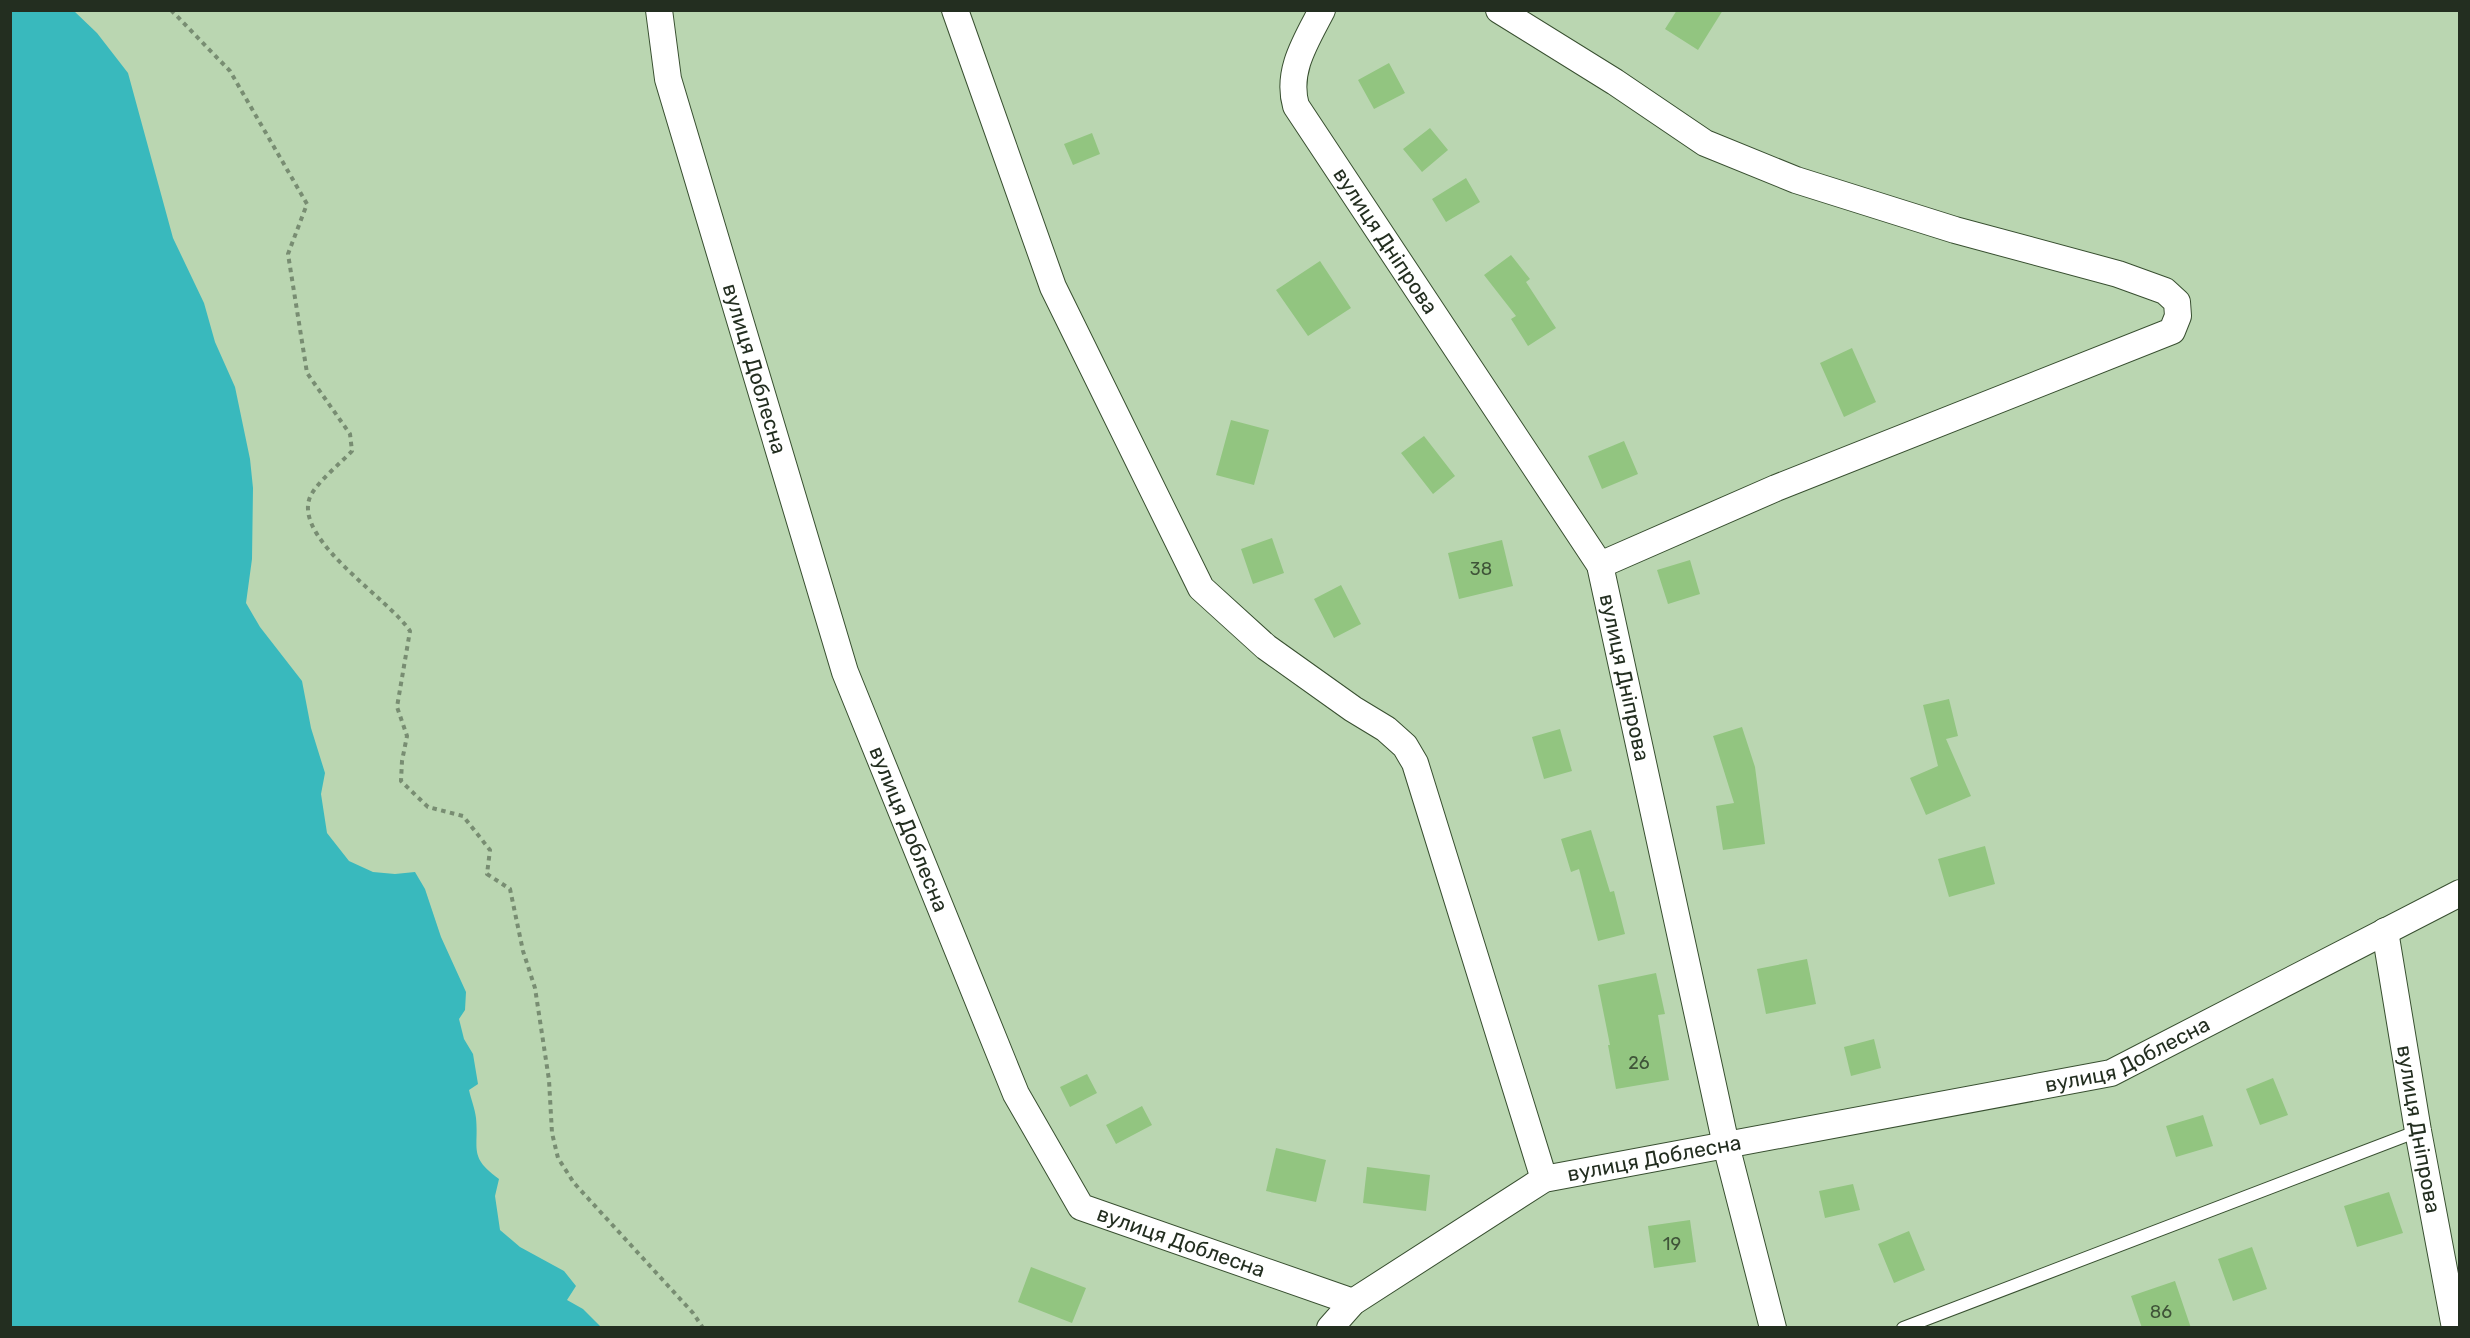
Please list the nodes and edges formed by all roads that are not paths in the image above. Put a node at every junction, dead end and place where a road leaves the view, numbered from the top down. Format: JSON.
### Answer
{"nodes":[{"id":1,"x":659,"y":10,"type":"edge"},
{"id":2,"x":955,"y":10,"type":"edge"},
{"id":3,"x":1322,"y":10,"type":"edge"},
{"id":4,"x":1499,"y":10,"type":"edge"},
{"id":5,"x":1600,"y":565,"type":"junction"},
{"id":6,"x":2460,"y":893,"type":"edge"},
{"id":7,"x":2385,"y":931,"type":"junction"},
{"id":8,"x":2418,"y":1131,"type":"junction"},
{"id":9,"x":1726,"y":1145,"type":"junction"},
{"id":10,"x":1544,"y":1179,"type":"junction"},
{"id":11,"x":1353,"y":1302,"type":"junction"},
{"id":12,"x":1329,"y":1328,"type":"edge"},
{"id":13,"x":1773,"y":1328,"type":"edge"},
{"id":14,"x":1903,"y":1328,"type":"edge"},
{"id":15,"x":2455,"y":1328,"type":"edge"}],
"edges":[{"from":1,"to":11,"type":"street","name":"вулиця Доблесна"},
{"from":2,"to":10,"type":"street"},
{"from":3,"to":5,"type":"street","name":"вулиця Дніпрова"},
{"from":4,"to":5,"type":"street"},
{"from":5,"to":9,"type":"street","name":"вулиця Дніпрова"},
{"from":6,"to":7,"type":"street","name":"вулиця Доблесна"},
{"from":7,"to":8,"type":"street","name":"вулиця Дніпрова"},
{"from":7,"to":9,"type":"street","name":"вулиця Доблесна"},
{"from":8,"to":14,"type":"lane"},
{"from":8,"to":15,"type":"street","name":"вулиця Дніпрова"},
{"from":9,"to":10,"type":"street","name":"вулиця Доблесна"},
{"from":9,"to":13,"type":"street","name":"вулиця Дніпрова"},
{"from":10,"to":11,"type":"street","name":"вулиця Доблесна"},
{"from":11,"to":12,"type":"street"}]}
